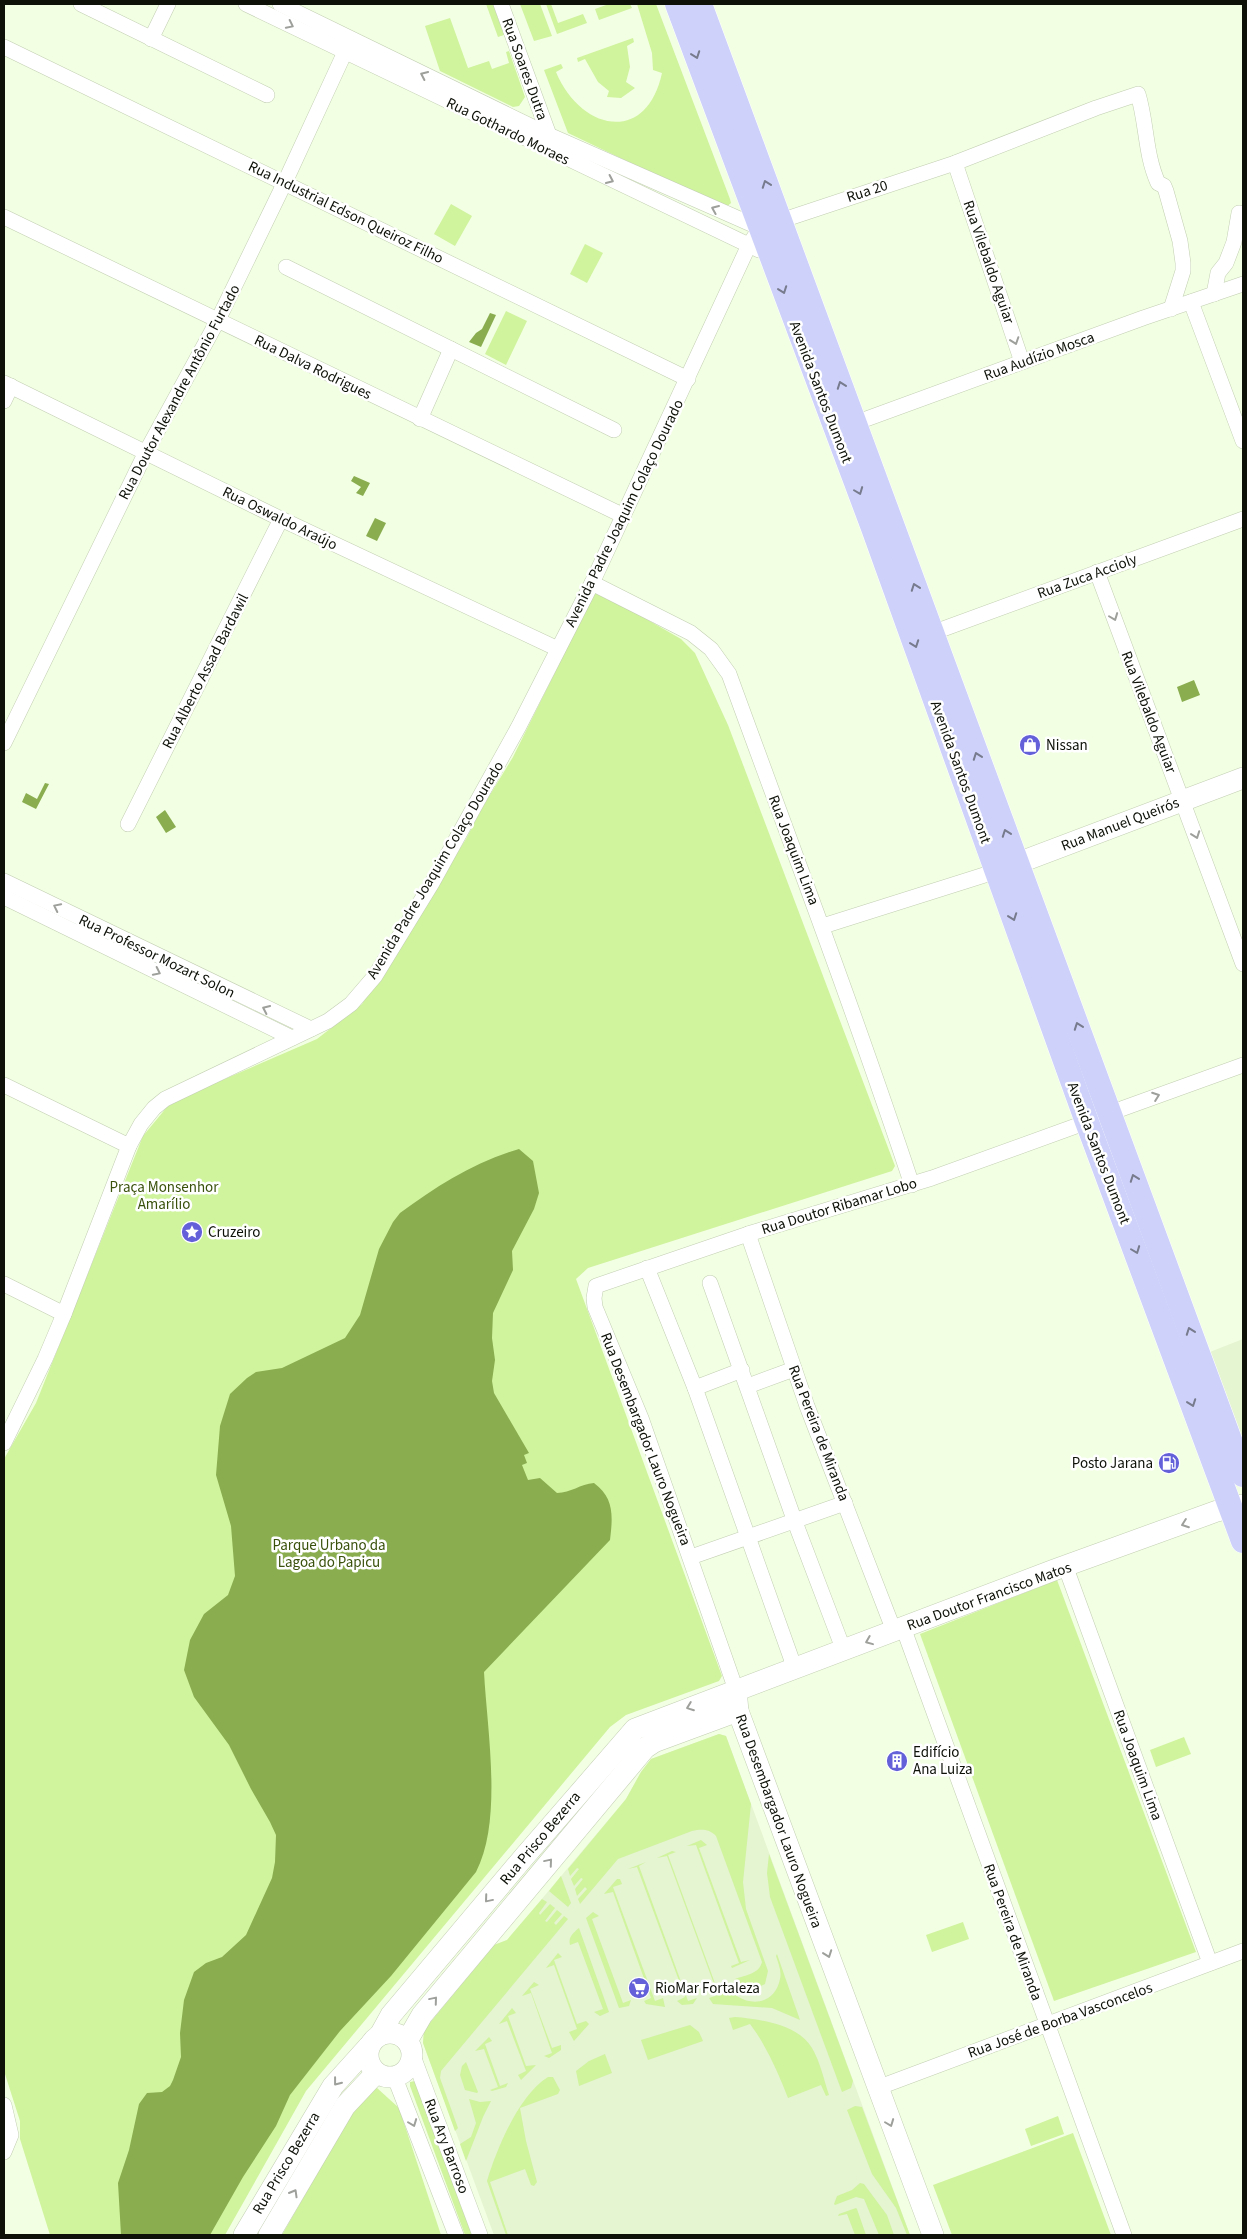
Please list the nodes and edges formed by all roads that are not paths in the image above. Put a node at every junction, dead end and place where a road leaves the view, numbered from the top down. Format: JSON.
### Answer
{"nodes":[{"id":1,"x":81,"y":4,"type":"edge"},
{"id":2,"x":168,"y":4,"type":"edge"},
{"id":3,"x":246,"y":4,"type":"edge"},
{"id":4,"x":280,"y":4,"type":"edge"},
{"id":5,"x":501,"y":4,"type":"edge"},
{"id":6,"x":689,"y":5,"type":"edge"},
{"id":7,"x":151,"y":38,"type":"junction"},
{"id":8,"x":349,"y":46,"type":"junction"},
{"id":9,"x":4,"y":47,"type":"edge"},
{"id":10,"x":266,"y":95,"type":"dead end"},
{"id":11,"x":502,"y":119,"type":"junction"},
{"id":12,"x":549,"y":135,"type":"junction"},
{"id":13,"x":593,"y":155,"type":"junction"},
{"id":14,"x":955,"y":163,"type":"junction"},
{"id":15,"x":588,"y":169,"type":"junction"},
{"id":16,"x":285,"y":182,"type":"junction"},
{"id":17,"x":654,"y":182,"type":"junction"},
{"id":18,"x":646,"y":197,"type":"junction"},
{"id":19,"x":1239,"y":213,"type":"dead end"},
{"id":20,"x":4,"y":217,"type":"edge"},
{"id":21,"x":763,"y":231,"type":"junction"},
{"id":22,"x":286,"y":266,"type":"dead end"},
{"id":23,"x":1243,"y":284,"type":"edge"},
{"id":24,"x":1214,"y":294,"type":"junction"},
{"id":25,"x":1191,"y":302,"type":"junction"},
{"id":26,"x":1171,"y":309,"type":"junction"},
{"id":27,"x":218,"y":320,"type":"junction"},
{"id":28,"x":451,"y":349,"type":"junction"},
{"id":29,"x":1022,"y":362,"type":"junction"},
{"id":30,"x":688,"y":379,"type":"junction"},
{"id":31,"x":7,"y":384,"type":"edge"},
{"id":32,"x":4,"y":401,"type":"edge"},
{"id":33,"x":420,"y":419,"type":"junction"},
{"id":34,"x":845,"y":426,"type":"junction"},
{"id":35,"x":614,"y":430,"type":"dead end"},
{"id":36,"x":1243,"y":441,"type":"edge"},
{"id":37,"x":146,"y":452,"type":"junction"},
{"id":38,"x":624,"y":516,"type":"junction"},
{"id":39,"x":281,"y":519,"type":"junction"},
{"id":40,"x":1243,"y":519,"type":"edge"},
{"id":41,"x":1097,"y":572,"type":"junction"},
{"id":42,"x":592,"y":583,"type":"junction"},
{"id":43,"x":932,"y":633,"type":"junction"},
{"id":44,"x":558,"y":649,"type":"junction"},
{"id":45,"x":4,"y":743,"type":"edge"},
{"id":46,"x":1243,"y":778,"type":"edge"},
{"id":47,"x":1183,"y":800,"type":"junction"},
{"id":48,"x":128,"y":824,"type":"dead end"},
{"id":49,"x":1007,"y":867,"type":"junction"},
{"id":50,"x":4,"y":881,"type":"edge"},
{"id":51,"x":4,"y":897,"type":"edge"},
{"id":52,"x":823,"y":926,"type":"junction"},
{"id":53,"x":1243,"y":964,"type":"edge"},
{"id":54,"x":310,"y":1029,"type":"junction"},
{"id":55,"x":292,"y":1038,"type":"junction"},
{"id":56,"x":1243,"y":1065,"type":"edge"},
{"id":57,"x":4,"y":1085,"type":"edge"},
{"id":58,"x":1110,"y":1113,"type":"junction"},
{"id":59,"x":1087,"y":1122,"type":"junction"},
{"id":60,"x":129,"y":1146,"type":"junction"},
{"id":61,"x":912,"y":1185,"type":"junction"},
{"id":62,"x":748,"y":1234,"type":"junction"},
{"id":63,"x":647,"y":1268,"type":"junction"},
{"id":64,"x":1158,"y":1276,"type":"junction"},
{"id":65,"x":710,"y":1283,"type":"dead end"},
{"id":66,"x":4,"y":1284,"type":"edge"},
{"id":67,"x":594,"y":1291,"type":"joint"},
{"id":68,"x":1180,"y":1303,"type":"junction"},
{"id":69,"x":1158,"y":1312,"type":"junction"},
{"id":70,"x":64,"y":1314,"type":"junction"},
{"id":71,"x":794,"y":1369,"type":"junction"},
{"id":72,"x":742,"y":1370,"type":"junction"},
{"id":73,"x":748,"y":1386,"type":"junction"},
{"id":74,"x":694,"y":1388,"type":"junction"},
{"id":75,"x":4,"y":1443,"type":"edge"},
{"id":76,"x":1243,"y":1475,"type":"edge"},
{"id":77,"x":846,"y":1503,"type":"junction"},
{"id":78,"x":1237,"y":1506,"type":"edge"},
{"id":79,"x":795,"y":1522,"type":"junction"},
{"id":80,"x":748,"y":1539,"type":"junction"},
{"id":81,"x":1243,"y":1541,"type":"edge"},
{"id":82,"x":690,"y":1558,"type":"junction"},
{"id":83,"x":1066,"y":1568,"type":"junction"},
{"id":84,"x":899,"y":1629,"type":"junction"},
{"id":85,"x":844,"y":1651,"type":"junction"},
{"id":86,"x":795,"y":1669,"type":"junction"},
{"id":87,"x":736,"y":1690,"type":"junction"},
{"id":88,"x":738,"y":1711,"type":"junction"},
{"id":89,"x":1243,"y":1951,"type":"edge"},
{"id":90,"x":1210,"y":1963,"type":"junction"},
{"id":91,"x":1046,"y":2025,"type":"junction"},
{"id":92,"x":375,"y":2040,"type":"junction"},
{"id":93,"x":410,"y":2048,"type":"junction"},
{"id":94,"x":385,"y":2075,"type":"junction"},
{"id":95,"x":877,"y":2088,"type":"junction"},
{"id":96,"x":4,"y":2105,"type":"edge"},
{"id":97,"x":4,"y":2152,"type":"edge"},
{"id":98,"x":244,"y":2235,"type":"edge"},
{"id":99,"x":269,"y":2235,"type":"edge"},
{"id":100,"x":456,"y":2235,"type":"edge"},
{"id":101,"x":480,"y":2235,"type":"edge"},
{"id":102,"x":933,"y":2235,"type":"edge"},
{"id":103,"x":1124,"y":2235,"type":"edge"}],
"edges":[{"from":1,"to":7,"type":"street"},
{"from":2,"to":7,"type":"street"},
{"from":3,"to":8,"type":"street","name":"Rua Gothardo Moraes","one_way":true},
{"from":4,"to":8,"type":"street","name":"Rua Gothardo Moraes"},
{"from":5,"to":12,"type":"street","name":"Rua Soares Dutra"},
{"from":6,"to":21,"type":"main road","name":"Avenida Santos Dumont"},
{"from":7,"to":10,"type":"street"},
{"from":8,"to":11,"type":"street","name":"Rua Gothardo Moraes"},
{"from":8,"to":16,"type":"street","name":"Rua Doutor Alexandre Antônio Furtado"},
{"from":9,"to":16,"type":"street","name":"Rua Industrial Edson Queiroz Filho"},
{"from":11,"to":12,"type":"street","name":"Rua Gothardo Moraes"},
{"from":11,"to":15,"type":"street","name":"Rua Gothardo Moraes"},
{"from":12,"to":13,"type":"street","name":"Rua Gothardo Moraes"},
{"from":13,"to":15,"type":"street"},
{"from":13,"to":17,"type":"street","name":"Rua Gothardo Moraes"},
{"from":14,"to":21,"type":"street","name":"Rua 20"},
{"from":14,"to":26,"type":"street","name":"Rua 20"},
{"from":14,"to":29,"type":"street","name":"Rua Vilebaldo Aguiar","one_way":true},
{"from":15,"to":18,"type":"street","name":"Rua Gothardo Moraes","one_way":true},
{"from":16,"to":27,"type":"street","name":"Rua Doutor Alexandre Antônio Furtado"},
{"from":16,"to":30,"type":"street","name":"Rua Industrial Edson Queiroz Filho"},
{"from":17,"to":18,"type":"street"},
{"from":21,"to":17,"type":"street","name":"Rua Gothardo Moraes","one_way":true},
{"from":18,"to":21,"type":"street","name":"Rua Gothardo Moraes"},
{"from":19,"to":24,"type":"street"},
{"from":20,"to":27,"type":"street","name":"Rua Dalva Rodrigues"},
{"from":21,"to":30,"type":"street","name":"Avenida Padre Joaquim Colaço Dourado"},
{"from":34,"to":21,"type":"main road","name":"Avenida Santos Dumont","one_way":true},
{"from":21,"to":34,"type":"main road","name":"Avenida Santos Dumont","one_way":true},
{"from":22,"to":28,"type":"street"},
{"from":23,"to":24,"type":"street","name":"Rua Audízio Mosca"},
{"from":24,"to":25,"type":"street","name":"Rua Audízio Mosca"},
{"from":25,"to":26,"type":"street","name":"Rua Audízio Mosca"},
{"from":25,"to":36,"type":"street"},
{"from":26,"to":29,"type":"street","name":"Rua Audízio Mosca"},
{"from":27,"to":33,"type":"street","name":"Rua Dalva Rodrigues"},
{"from":27,"to":37,"type":"street","name":"Rua Doutor Alexandre Antônio Furtado"},
{"from":28,"to":33,"type":"street"},
{"from":28,"to":35,"type":"street"},
{"from":29,"to":34,"type":"street","name":"Rua Audízio Mosca"},
{"from":30,"to":38,"type":"street","name":"Avenida Padre Joaquim Colaço Dourado"},
{"from":31,"to":32,"type":"street"},
{"from":31,"to":37,"type":"street","name":"Rua Oswaldo Araújo"},
{"from":33,"to":38,"type":"street","name":"Rua Dalva Rodrigues"},
{"from":43,"to":34,"type":"main road","name":"Avenida Santos Dumont","one_way":true},
{"from":34,"to":49,"type":"main road","name":"Avenida Santos Dumont","one_way":true},
{"from":37,"to":39,"type":"street","name":"Rua Oswaldo Araújo"},
{"from":37,"to":45,"type":"street","name":"Rua Doutor Alexandre Antônio Furtado"},
{"from":38,"to":42,"type":"street","name":"Avenida Padre Joaquim Colaço Dourado"},
{"from":39,"to":44,"type":"street","name":"Rua Oswaldo Araújo"},
{"from":39,"to":48,"type":"street","name":"Rua Alberto Assad Bardawil"},
{"from":40,"to":41,"type":"street","name":"Rua Zuca Accioly"},
{"from":41,"to":43,"type":"street","name":"Rua Zuca Accioly"},
{"from":41,"to":47,"type":"street","name":"Rua Vilebaldo Aguiar","one_way":true},
{"from":42,"to":44,"type":"street","name":"Avenida Padre Joaquim Colaço Dourado"},
{"from":42,"to":52,"type":"street","name":"Rua Joaquim Lima"},
{"from":49,"to":43,"type":"main road","name":"Avenida Santos Dumont","one_way":true},
{"from":44,"to":54,"type":"street","name":"Avenida Padre Joaquim Colaço Dourado"},
{"from":46,"to":47,"type":"street","name":"Rua Manuel Queirós"},
{"from":47,"to":49,"type":"street","name":"Rua Manuel Queirós"},
{"from":47,"to":53,"type":"street","name":"Rua Vilebaldo Aguiar","one_way":true},
{"from":49,"to":52,"type":"street"},
{"from":58,"to":49,"type":"main road","name":"Avenida Santos Dumont","one_way":true},
{"from":49,"to":59,"type":"main road","name":"Avenida Santos Dumont","one_way":true},
{"from":54,"to":50,"type":"street","name":"Rua Professor Mozart Solon","one_way":true},
{"from":51,"to":55,"type":"street","name":"Rua Professor Mozart Solon","one_way":true},
{"from":52,"to":61,"type":"street","name":"Rua Joaquim Lima"},
{"from":54,"to":55,"type":"street","name":"Avenida Padre Joaquim Colaço Dourado"},
{"from":55,"to":60,"type":"street","name":"Avenida Padre Joaquim Colaço Dourado"},
{"from":58,"to":56,"type":"street","one_way":true},
{"from":57,"to":60,"type":"street"},
{"from":64,"to":58,"type":"main road","name":"Avenida Santos Dumont","one_way":true},
{"from":59,"to":61,"type":"street","name":"Rua Doutor Ribamar Lobo"},
{"from":59,"to":64,"type":"main road","name":"Avenida Santos Dumont","one_way":true},
{"from":60,"to":70,"type":"street","name":"Avenida Padre Joaquim Colaço Dourado"},
{"from":61,"to":62,"type":"street","name":"Rua Doutor Ribamar Lobo"},
{"from":62,"to":63,"type":"street","name":"Rua Doutor Ribamar Lobo"},
{"from":62,"to":71,"type":"street","name":"Rua Pereira de Miranda"},
{"from":63,"to":67,"type":"street","name":"Rua Doutor Ribamar Lobo"},
{"from":63,"to":74,"type":"street"},
{"from":64,"to":68,"type":"main road","name":"Avenida Santos Dumont"},
{"from":64,"to":69,"type":"main road","name":"Avenida Santos Dumont"},
{"from":65,"to":72,"type":"street"},
{"from":66,"to":70,"type":"street"},
{"from":67,"to":82,"type":"street","name":"Rua Desembargador Lauro Nogueira"},
{"from":68,"to":69,"type":"main road"},
{"from":76,"to":68,"type":"main road","name":"Avenida Santos Dumont","one_way":true},
{"from":69,"to":78,"type":"main road","name":"Avenida Santos Dumont","one_way":true},
{"from":70,"to":75,"type":"street","name":"Avenida Padre Joaquim Colaço Dourado"},
{"from":71,"to":73,"type":"street"},
{"from":71,"to":77,"type":"street","name":"Rua Pereira de Miranda"},
{"from":72,"to":73,"type":"street"},
{"from":72,"to":74,"type":"street"},
{"from":73,"to":79,"type":"street"},
{"from":74,"to":80,"type":"street"},
{"from":77,"to":79,"type":"street"},
{"from":77,"to":84,"type":"street","name":"Rua Pereira de Miranda"},
{"from":78,"to":81,"type":"main road","name":"Avenida Santos Dumont"},
{"from":78,"to":83,"type":"street","name":"Rua Doutor Francisco Matos","one_way":true},
{"from":79,"to":80,"type":"street"},
{"from":79,"to":85,"type":"street"},
{"from":80,"to":82,"type":"street"},
{"from":80,"to":86,"type":"street"},
{"from":82,"to":87,"type":"street","name":"Rua Desembargador Lauro Nogueira"},
{"from":83,"to":84,"type":"street","name":"Rua Doutor Francisco Matos"},
{"from":83,"to":90,"type":"street","name":"Rua Joaquim Lima"},
{"from":84,"to":85,"type":"street","name":"Rua Doutor Francisco Matos","one_way":true},
{"from":84,"to":91,"type":"street","name":"Rua Pereira de Miranda"},
{"from":85,"to":86,"type":"street","name":"Rua Doutor Francisco Matos"},
{"from":86,"to":87,"type":"street","name":"Rua Doutor Francisco Matos"},
{"from":87,"to":88,"type":"street","name":"Rua Desembargador Lauro Nogueira"},
{"from":87,"to":92,"type":"street","name":"Rua Prisco Bezerra","one_way":true},
{"from":93,"to":88,"type":"street","name":"Rua Prisco Bezerra","one_way":true},
{"from":88,"to":95,"type":"street","name":"Rua Desembargador Lauro Nogueira","one_way":true},
{"from":89,"to":90,"type":"street","name":"Rua José de Borba Vasconcelos"},
{"from":90,"to":91,"type":"street","name":"Rua José de Borba Vasconcelos"},
{"from":91,"to":95,"type":"street","name":"Rua José de Borba Vasconcelos"},
{"from":91,"to":103,"type":"street","name":"Rua Pereira de Miranda"},
{"from":92,"to":93,"type":"street"},
{"from":92,"to":94,"type":"street"},
{"from":92,"to":98,"type":"street","name":"Rua Prisco Bezerra","one_way":true},
{"from":93,"to":94,"type":"street"},
{"from":93,"to":101,"type":"street","name":"Rua Ary Barroso"},
{"from":99,"to":94,"type":"street","name":"Rua Prisco Bezerra","one_way":true},
{"from":94,"to":100,"type":"street","name":"Rua Ary Barroso","one_way":true},
{"from":95,"to":102,"type":"street","name":"Rua Desembargador Lauro Nogueira","one_way":true},
{"from":96,"to":97,"type":"street"}]}
